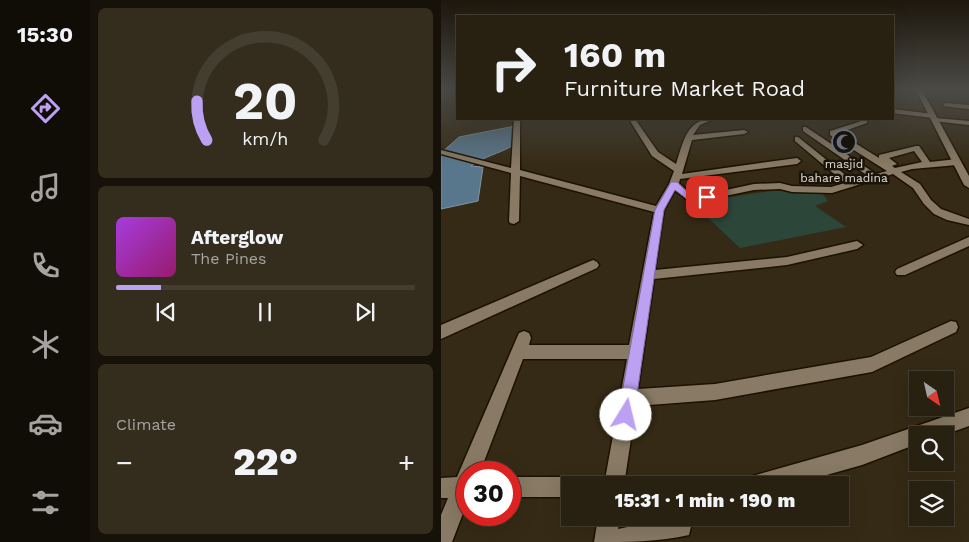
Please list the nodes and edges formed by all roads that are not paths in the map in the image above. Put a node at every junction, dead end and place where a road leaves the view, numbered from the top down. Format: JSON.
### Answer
{"nodes":[{"id":1,"x":918,"y":115,"type":"edge"},
{"id":2,"x":933,"y":115,"type":"edge"},
{"id":3,"x":934,"y":118,"type":"junction"},
{"id":4,"x":517,"y":120,"type":"edge"},
{"id":5,"x":633,"y":120,"type":"edge"},
{"id":6,"x":708,"y":120,"type":"edge"},
{"id":7,"x":865,"y":122,"type":"dead end"},
{"id":8,"x":969,"y":124,"type":"edge"},
{"id":9,"x":806,"y":129,"type":"dead end"},
{"id":10,"x":744,"y":132,"type":"dead end"},
{"id":11,"x":689,"y":138,"type":"junction"},
{"id":12,"x":798,"y":139,"type":"dead end"},
{"id":13,"x":441,"y":152,"type":"edge"},
{"id":14,"x":969,"y":158,"type":"edge"},
{"id":15,"x":955,"y":159,"type":"junction"},
{"id":16,"x":797,"y":161,"type":"dead end"},
{"id":17,"x":927,"y":164,"type":"junction"},
{"id":18,"x":516,"y":171,"type":"junction"},
{"id":19,"x":897,"y":171,"type":"junction"},
{"id":20,"x":676,"y":177,"type":"junction"},
{"id":21,"x":876,"y":178,"type":"junction"},
{"id":22,"x":851,"y":184,"type":"junction"},
{"id":23,"x":969,"y":185,"type":"edge"},
{"id":24,"x":659,"y":210,"type":"junction"},
{"id":25,"x":514,"y":221,"type":"dead end"},
{"id":26,"x":969,"y":222,"type":"edge"},
{"id":27,"x":969,"y":241,"type":"edge"},
{"id":28,"x":857,"y":245,"type":"dead end"},
{"id":29,"x":593,"y":265,"type":"dead end"},
{"id":30,"x":901,"y":272,"type":"dead end"},
{"id":31,"x":649,"y":275,"type":"junction"},
{"id":32,"x":951,"y":328,"type":"dead end"},
{"id":33,"x":441,"y":332,"type":"edge"},
{"id":34,"x":636,"y":352,"type":"junction"},
{"id":35,"x":629,"y":398,"type":"junction"},
{"id":36,"x":969,"y":417,"type":"edge"},
{"id":37,"x":944,"y":426,"type":"edge"},
{"id":38,"x":909,"y":438,"type":"edge"},
{"id":39,"x":475,"y":461,"type":"edge"},
{"id":40,"x":616,"y":476,"type":"edge"},
{"id":41,"x":788,"y":476,"type":"edge"},
{"id":42,"x":456,"y":484,"type":"edge"},
{"id":43,"x":521,"y":487,"type":"edge"},
{"id":44,"x":561,"y":487,"type":"edge"},
{"id":45,"x":441,"y":488,"type":"edge"},
{"id":46,"x":456,"y":507,"type":"edge"},
{"id":47,"x":608,"y":526,"type":"edge"},
{"id":48,"x":681,"y":526,"type":"edge"},
{"id":49,"x":441,"y":542,"type":"edge"},
{"id":50,"x":605,"y":542,"type":"edge"},
{"id":51,"x":609,"y":542,"type":"edge"}],
"edges":[{"from":1,"to":3,"type":"street"},
{"from":2,"to":3,"type":"street"},
{"from":3,"to":8,"type":"street"},
{"from":3,"to":15,"type":"street"},
{"from":4,"to":18,"type":"street"},
{"from":5,"to":20,"type":"street"},
{"from":6,"to":11,"type":"street"},
{"from":7,"to":19,"type":"street"},
{"from":9,"to":21,"type":"street"},
{"from":10,"to":11,"type":"street"},
{"from":11,"to":20,"type":"street"},
{"from":12,"to":22,"type":"street"},
{"from":13,"to":18,"type":"street"},
{"from":14,"to":15,"type":"street"},
{"from":15,"to":17,"type":"street"},
{"from":15,"to":23,"type":"street"},
{"from":16,"to":20,"type":"street"},
{"from":17,"to":19,"type":"street"},
{"from":17,"to":19,"type":"street"},
{"from":18,"to":24,"type":"street"},
{"from":18,"to":25,"type":"street"},
{"from":19,"to":21,"type":"street"},
{"from":19,"to":26,"type":"street"},
{"from":20,"to":22,"type":"street"},
{"from":20,"to":24,"type":"street"},
{"from":21,"to":22,"type":"street"},
{"from":24,"to":31,"type":"street"},
{"from":27,"to":30,"type":"street"},
{"from":28,"to":31,"type":"street"},
{"from":29,"to":33,"type":"street"},
{"from":31,"to":34,"type":"street"},
{"from":32,"to":35,"type":"street"},
{"from":34,"to":35,"type":"street"},
{"from":34,"to":39,"type":"street"},
{"from":35,"to":40,"type":"street"},
{"from":36,"to":37,"type":"street"},
{"from":38,"to":41,"type":"street"},
{"from":42,"to":45,"type":"street"},
{"from":43,"to":44,"type":"street"},
{"from":46,"to":49,"type":"street"},
{"from":47,"to":50,"type":"street"},
{"from":48,"to":51,"type":"street"}]}
